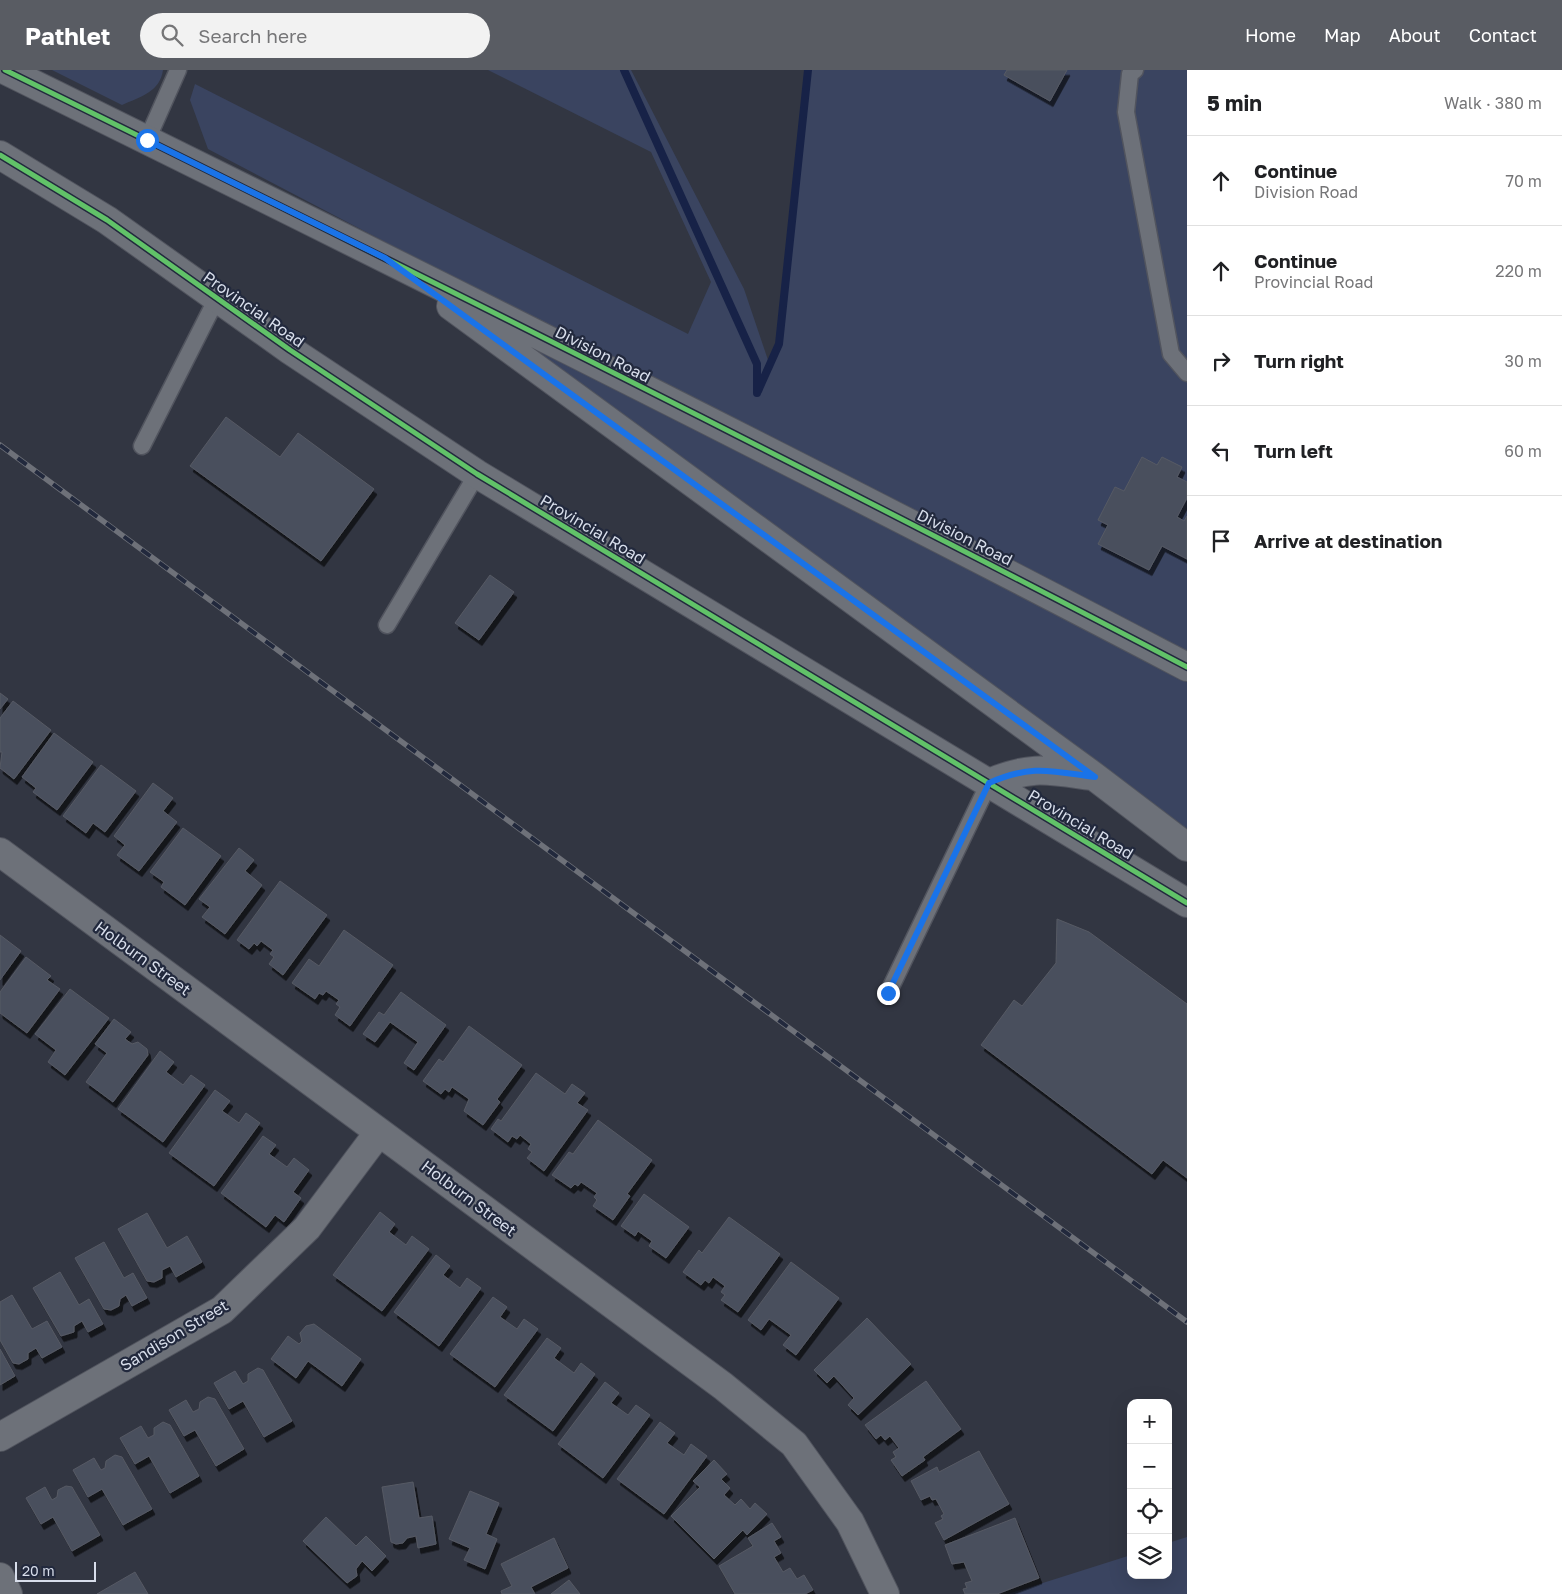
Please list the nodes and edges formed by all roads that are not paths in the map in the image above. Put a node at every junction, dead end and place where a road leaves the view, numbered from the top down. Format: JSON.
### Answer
{"nodes":[{"id":1,"x":6,"y":70,"type":"edge"},
{"id":2,"x":178,"y":70,"type":"edge"},
{"id":3,"x":1135,"y":70,"type":"edge"},
{"id":4,"x":147,"y":140,"type":"junction"},
{"id":5,"x":0,"y":155,"type":"edge"},
{"id":6,"x":385,"y":258,"type":"junction"},
{"id":7,"x":217,"y":298,"type":"junction"},
{"id":8,"x":1187,"y":373,"type":"edge"},
{"id":9,"x":142,"y":446,"type":"dead end"},
{"id":10,"x":477,"y":474,"type":"junction"},
{"id":11,"x":387,"y":625,"type":"dead end"},
{"id":12,"x":1187,"y":667,"type":"edge"},
{"id":13,"x":1095,"y":777,"type":"junction"},
{"id":14,"x":989,"y":783,"type":"junction"},
{"id":15,"x":1187,"y":847,"type":"edge"},
{"id":16,"x":0,"y":852,"type":"edge"},
{"id":17,"x":1187,"y":903,"type":"edge"},
{"id":18,"x":888,"y":993,"type":"dead end"},
{"id":19,"x":379,"y":1132,"type":"junction"},
{"id":20,"x":0,"y":1437,"type":"edge"},
{"id":21,"x":0,"y":1577,"type":"edge"},
{"id":22,"x":8,"y":1594,"type":"edge"},
{"id":23,"x":885,"y":1594,"type":"edge"}],
"edges":[{"from":1,"to":4,"type":"main road","name":"Division Road"},
{"from":2,"to":4,"type":"lane"},
{"from":3,"to":8,"type":"lane"},
{"from":4,"to":6,"type":"main road","name":"Division Road"},
{"from":5,"to":7,"type":"main road","name":"Provincial Road"},
{"from":6,"to":12,"type":"main road","name":"Division Road"},
{"from":6,"to":13,"type":"main road"},
{"from":7,"to":9,"type":"lane"},
{"from":7,"to":10,"type":"main road","name":"Provincial Road"},
{"from":10,"to":11,"type":"lane"},
{"from":10,"to":14,"type":"main road","name":"Provincial Road"},
{"from":13,"to":14,"type":"main road"},
{"from":13,"to":15,"type":"main road"},
{"from":14,"to":17,"type":"main road","name":"Provincial Road"},
{"from":14,"to":18,"type":"lane"},
{"from":16,"to":19,"type":"main road","name":"Holburn Street"},
{"from":19,"to":20,"type":"main road","name":"Sandison Street"},
{"from":19,"to":23,"type":"main road","name":"Holburn Street"},
{"from":21,"to":22,"type":"main road"}]}
